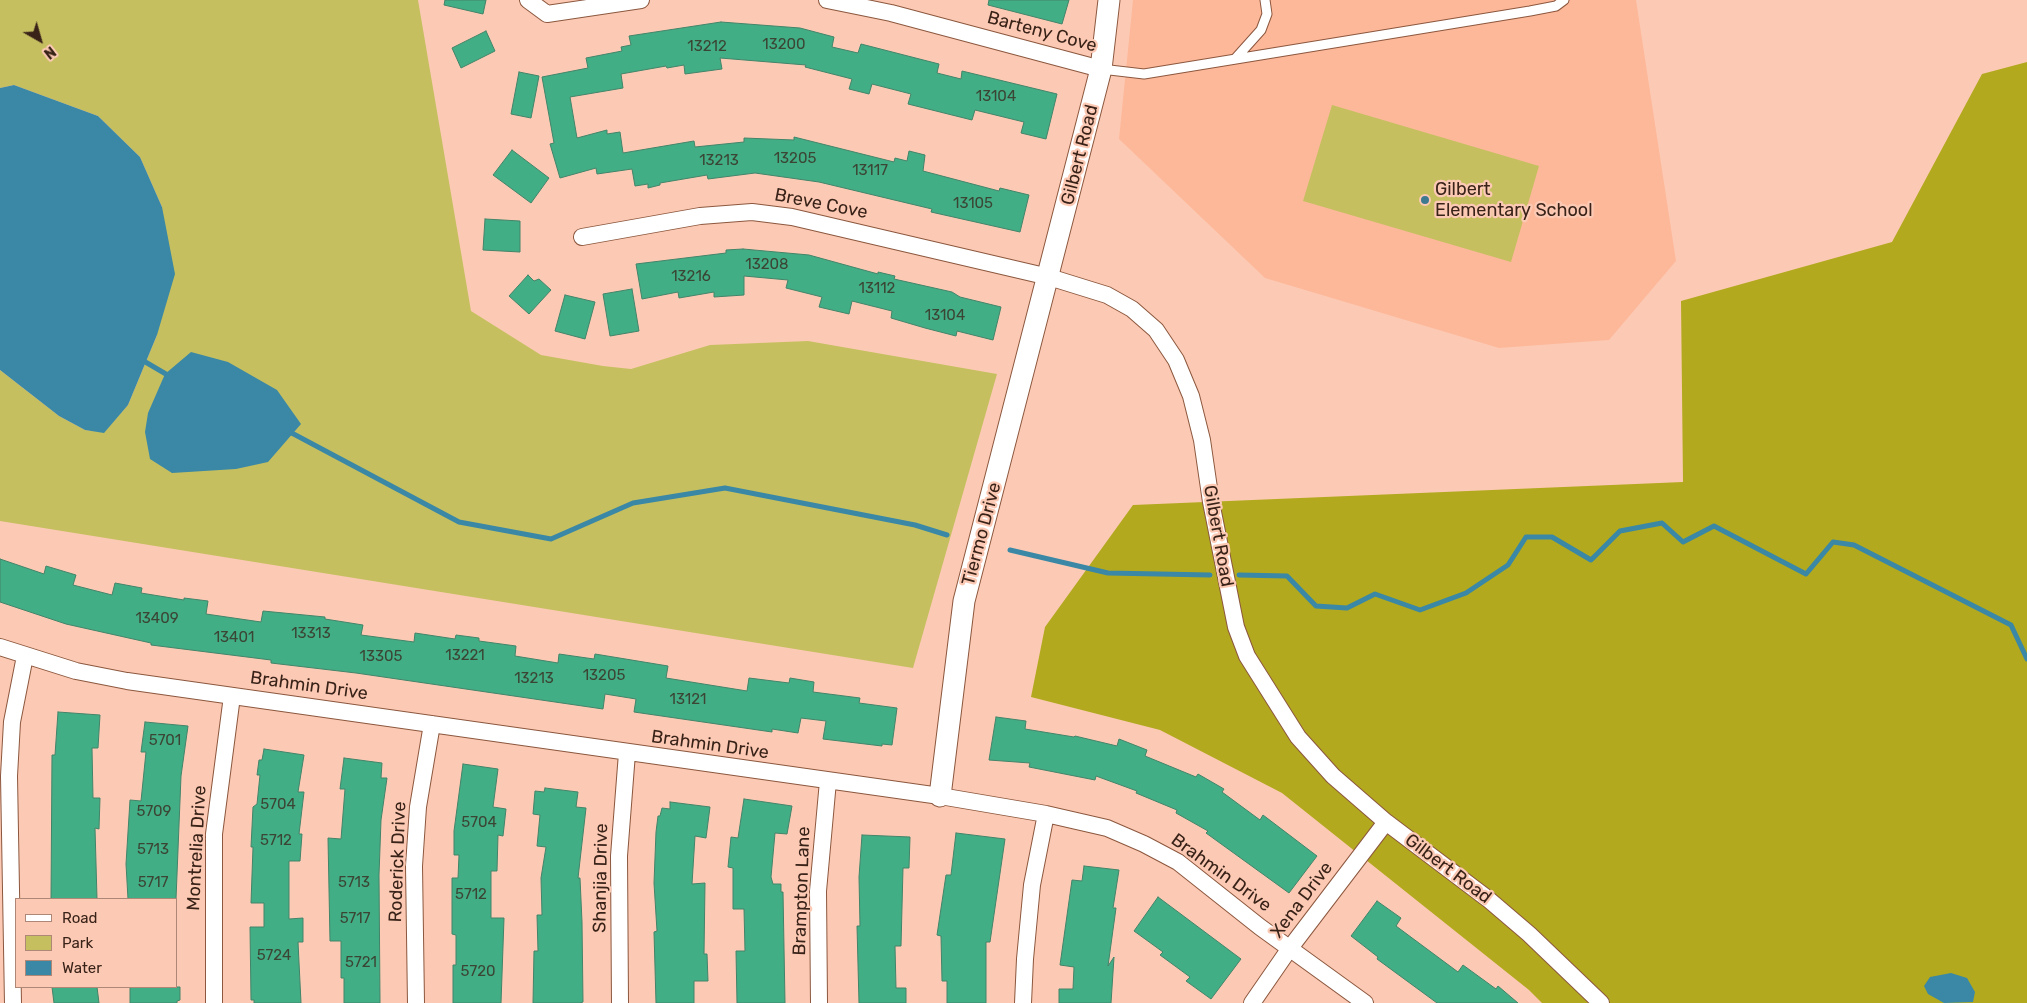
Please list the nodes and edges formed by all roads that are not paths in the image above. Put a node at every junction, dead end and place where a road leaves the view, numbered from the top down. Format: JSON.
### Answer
{"nodes":[{"id":1,"x":528,"y":0,"type":"edge"},
{"id":2,"x":640,"y":0,"type":"edge"},
{"id":3,"x":827,"y":0,"type":"edge"},
{"id":4,"x":1109,"y":0,"type":"edge"},
{"id":5,"x":1265,"y":0,"type":"edge"},
{"id":6,"x":1564,"y":0,"type":"edge"},
{"id":7,"x":1235,"y":59,"type":"junction"},
{"id":8,"x":1101,"y":69,"type":"junction"},
{"id":9,"x":582,"y":237,"type":"dead end"},
{"id":10,"x":1049,"y":277,"type":"junction"},
{"id":11,"x":0,"y":647,"type":"edge"},
{"id":12,"x":25,"y":656,"type":"junction"},
{"id":13,"x":232,"y":696,"type":"junction"},
{"id":14,"x":432,"y":724,"type":"junction"},
{"id":15,"x":627,"y":753,"type":"junction"},
{"id":16,"x":828,"y":781,"type":"junction"},
{"id":17,"x":940,"y":796,"type":"junction"},
{"id":18,"x":1046,"y":814,"type":"junction"},
{"id":19,"x":1386,"y":822,"type":"junction"},
{"id":20,"x":1290,"y":948,"type":"junction"},
{"id":21,"x":13,"y":1003,"type":"edge"},
{"id":22,"x":214,"y":1003,"type":"edge"},
{"id":23,"x":416,"y":1003,"type":"edge"},
{"id":24,"x":620,"y":1003,"type":"edge"},
{"id":25,"x":819,"y":1003,"type":"edge"},
{"id":26,"x":1023,"y":1003,"type":"edge"},
{"id":27,"x":1252,"y":1003,"type":"edge"},
{"id":28,"x":1365,"y":1003,"type":"edge"},
{"id":29,"x":1601,"y":1003,"type":"edge"}],
"edges":[{"from":1,"to":2,"type":"street"},
{"from":3,"to":8,"type":"street","name":"Barteny Cove"},
{"from":4,"to":8,"type":"street","name":"Gilbert Road"},
{"from":5,"to":7,"type":"lane"},
{"from":6,"to":7,"type":"lane"},
{"from":7,"to":8,"type":"lane"},
{"from":8,"to":10,"type":"street","name":"Gilbert Road"},
{"from":9,"to":10,"type":"street","name":"Breve Cove"},
{"from":10,"to":17,"type":"street","name":"Tiermo Drive"},
{"from":10,"to":19,"type":"street","name":"Gilbert Road"},
{"from":11,"to":12,"type":"street","name":"Brahmin Drive"},
{"from":12,"to":13,"type":"street","name":"Brahmin Drive"},
{"from":12,"to":21,"type":"street"},
{"from":13,"to":14,"type":"street","name":"Brahmin Drive"},
{"from":13,"to":22,"type":"street","name":"Montrelia Drive"},
{"from":14,"to":15,"type":"street","name":"Brahmin Drive"},
{"from":14,"to":23,"type":"street","name":"Roderick Drive"},
{"from":15,"to":16,"type":"street","name":"Brahmin Drive"},
{"from":15,"to":24,"type":"street","name":"Shanjia Drive"},
{"from":16,"to":17,"type":"street","name":"Brahmin Drive"},
{"from":16,"to":25,"type":"street","name":"Brampton Lane"},
{"from":17,"to":18,"type":"street","name":"Brahmin Drive"},
{"from":18,"to":20,"type":"street","name":"Brahmin Drive"},
{"from":18,"to":26,"type":"street"},
{"from":19,"to":20,"type":"street","name":"Xena Drive"},
{"from":19,"to":29,"type":"street","name":"Gilbert Road"},
{"from":20,"to":27,"type":"street","name":"Xena Drive"},
{"from":20,"to":28,"type":"street","name":"Brahmin Drive"}]}
